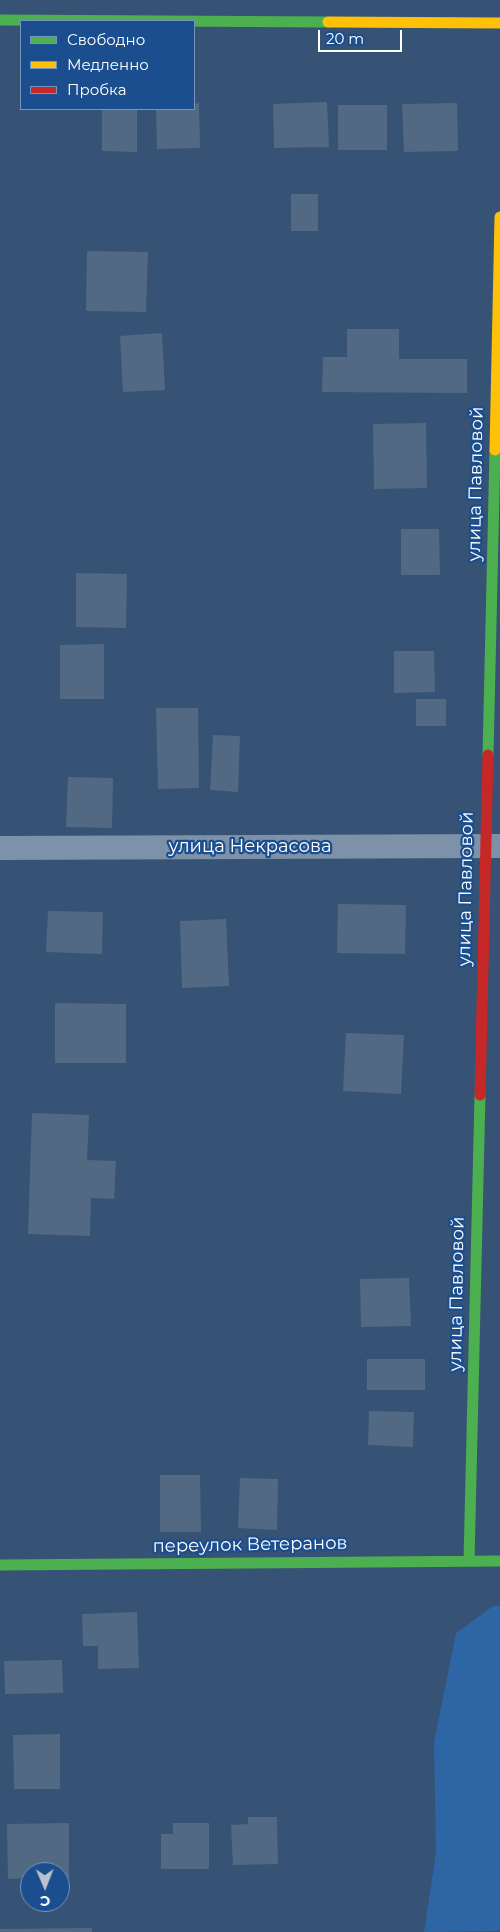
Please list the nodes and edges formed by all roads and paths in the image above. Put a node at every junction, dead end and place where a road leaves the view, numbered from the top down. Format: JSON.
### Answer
{"nodes":[{"id":1,"x":0,"y":20,"type":"edge"},
{"id":2,"x":20,"y":20,"type":"edge"},
{"id":3,"x":195,"y":22,"type":"edge"},
{"id":4,"x":500,"y":24,"type":"edge"},
{"id":5,"x":500,"y":217,"type":"edge"},
{"id":6,"x":492,"y":846,"type":"edge"},
{"id":7,"x":0,"y":848,"type":"edge"},
{"id":8,"x":500,"y":1560,"type":"edge"},
{"id":9,"x":469,"y":1561,"type":"junction"},
{"id":10,"x":0,"y":1565,"type":"edge"}],
"edges":[{"from":1,"to":2,"type":"street"},
{"from":3,"to":4,"type":"street"},
{"from":5,"to":6,"type":"street","name":"улица Павловой"},
{"from":6,"to":7,"type":"street","name":"улица Некрасова"},
{"from":6,"to":9,"type":"street","name":"улица Павловой"},
{"from":8,"to":9,"type":"street","name":"переулок Ветеранов"},
{"from":9,"to":10,"type":"street","name":"переулок Ветеранов"}]}
